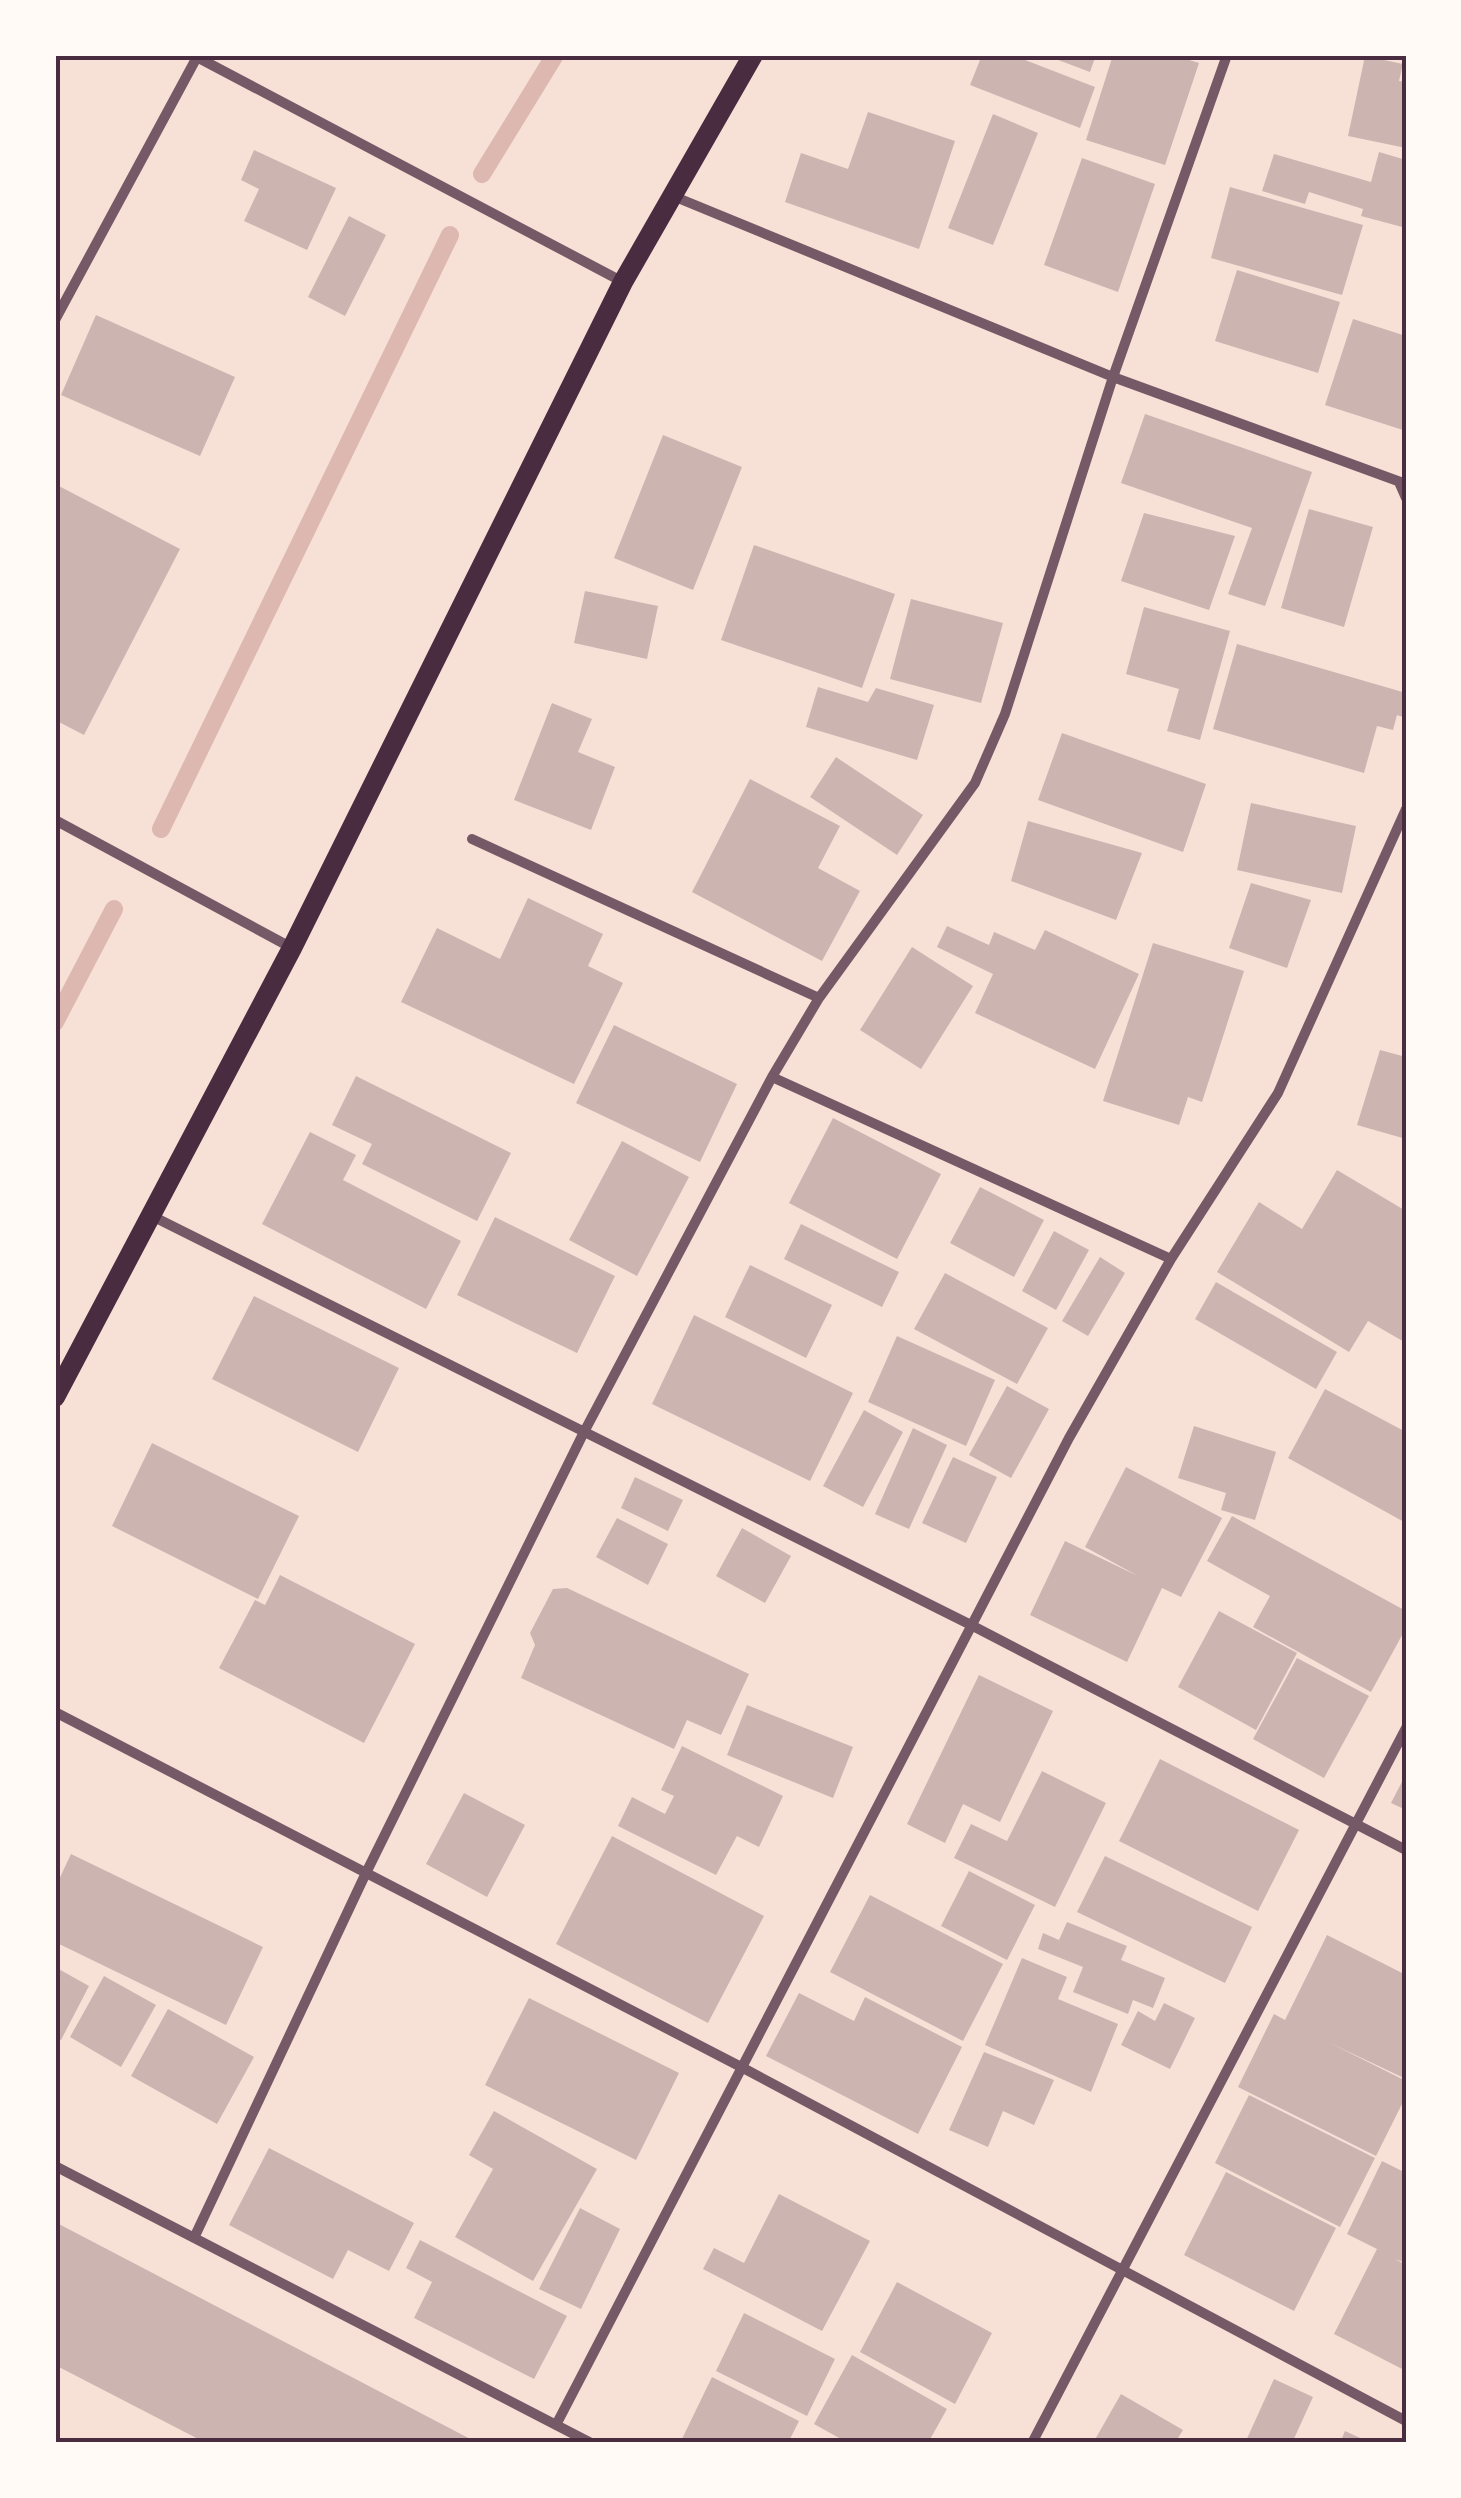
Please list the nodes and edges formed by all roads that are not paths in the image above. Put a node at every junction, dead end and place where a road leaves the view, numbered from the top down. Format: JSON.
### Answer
{"nodes":[{"id":1,"x":753,"y":55,"type":"edge"},
{"id":2,"x":1228,"y":55,"type":"edge"},
{"id":3,"x":195,"y":56,"type":"edge"},
{"id":4,"x":672,"y":195,"type":"junction"},
{"id":5,"x":622,"y":282,"type":"junction"},
{"id":6,"x":55,"y":320,"type":"edge"},
{"id":7,"x":1113,"y":377,"type":"junction"},
{"id":8,"x":1403,"y":483,"type":"edge"},
{"id":9,"x":1406,"y":498,"type":"edge"},
{"id":10,"x":1406,"y":809,"type":"edge"},
{"id":11,"x":55,"y":820,"type":"edge"},
{"id":12,"x":472,"y":839,"type":"dead end"},
{"id":13,"x":292,"y":948,"type":"junction"},
{"id":14,"x":819,"y":998,"type":"junction"},
{"id":15,"x":772,"y":1077,"type":"junction"},
{"id":16,"x":152,"y":1216,"type":"junction"},
{"id":17,"x":1171,"y":1259,"type":"junction"},
{"id":18,"x":55,"y":1396,"type":"edge"},
{"id":19,"x":583,"y":1434,"type":"junction"},
{"id":20,"x":972,"y":1626,"type":"junction"},
{"id":21,"x":55,"y":1712,"type":"edge"},
{"id":22,"x":1406,"y":1728,"type":"edge"},
{"id":23,"x":1356,"y":1824,"type":"junction"},
{"id":24,"x":1406,"y":1850,"type":"edge"},
{"id":25,"x":365,"y":1875,"type":"junction"},
{"id":26,"x":745,"y":2069,"type":"junction"},
{"id":27,"x":55,"y":2166,"type":"edge"},
{"id":28,"x":194,"y":2238,"type":"junction"},
{"id":29,"x":1122,"y":2272,"type":"junction"},
{"id":30,"x":1406,"y":2421,"type":"edge"},
{"id":31,"x":556,"y":2425,"type":"junction"},
{"id":32,"x":591,"y":2443,"type":"edge"},
{"id":33,"x":1032,"y":2443,"type":"edge"}],
"edges":[{"from":1,"to":4,"type":"main road"},
{"from":2,"to":7,"type":"street"},
{"from":3,"to":5,"type":"street"},
{"from":3,"to":6,"type":"street"},
{"from":4,"to":5,"type":"main road"},
{"from":4,"to":7,"type":"street"},
{"from":5,"to":13,"type":"main road"},
{"from":7,"to":8,"type":"street"},
{"from":7,"to":14,"type":"street"},
{"from":8,"to":9,"type":"street"},
{"from":10,"to":17,"type":"street"},
{"from":11,"to":13,"type":"street"},
{"from":12,"to":14,"type":"street"},
{"from":13,"to":16,"type":"main road"},
{"from":14,"to":15,"type":"street"},
{"from":15,"to":17,"type":"street"},
{"from":15,"to":19,"type":"street"},
{"from":16,"to":18,"type":"main road"},
{"from":16,"to":19,"type":"street"},
{"from":17,"to":20,"type":"street"},
{"from":19,"to":20,"type":"street"},
{"from":19,"to":25,"type":"street"},
{"from":20,"to":23,"type":"street"},
{"from":20,"to":26,"type":"street"},
{"from":21,"to":25,"type":"street"},
{"from":22,"to":23,"type":"street"},
{"from":23,"to":24,"type":"street"},
{"from":23,"to":29,"type":"street"},
{"from":25,"to":26,"type":"street"},
{"from":25,"to":28,"type":"street"},
{"from":26,"to":29,"type":"street"},
{"from":26,"to":31,"type":"street"},
{"from":27,"to":28,"type":"street"},
{"from":28,"to":31,"type":"street"},
{"from":29,"to":30,"type":"street"},
{"from":29,"to":33,"type":"street"},
{"from":31,"to":32,"type":"street"}]}
